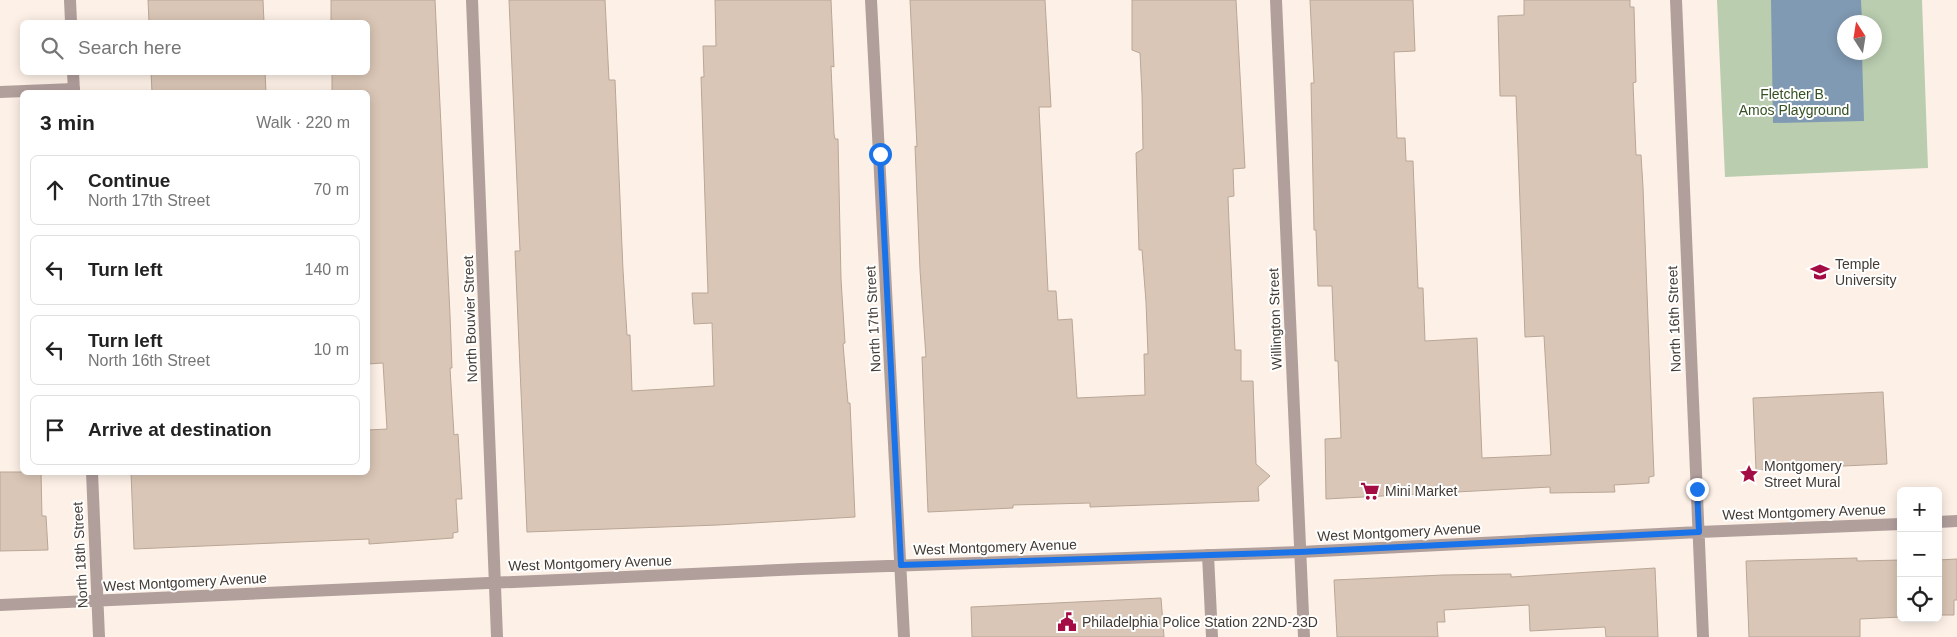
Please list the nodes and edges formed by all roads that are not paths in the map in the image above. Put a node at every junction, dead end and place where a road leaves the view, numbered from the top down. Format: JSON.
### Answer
{"nodes":[{"id":1,"x":70,"y":0,"type":"edge"},
{"id":2,"x":472,"y":0,"type":"edge"},
{"id":3,"x":871,"y":0,"type":"edge"},
{"id":4,"x":1276,"y":0,"type":"edge"},
{"id":5,"x":1676,"y":0,"type":"edge"},
{"id":6,"x":71,"y":20,"type":"edge"},
{"id":7,"x":73,"y":75,"type":"edge"},
{"id":8,"x":74,"y":90,"type":"edge"},
{"id":9,"x":0,"y":92,"type":"edge"},
{"id":10,"x":20,"y":92,"type":"edge"},
{"id":11,"x":92,"y":475,"type":"edge"},
{"id":12,"x":1957,"y":521,"type":"edge"},
{"id":13,"x":1942,"y":522,"type":"edge"},
{"id":14,"x":1897,"y":524,"type":"edge"},
{"id":15,"x":1699,"y":532,"type":"junction"},
{"id":16,"x":1300,"y":552,"type":"junction"},
{"id":17,"x":1208,"y":555,"type":"junction"},
{"id":18,"x":901,"y":565,"type":"junction"},
{"id":19,"x":495,"y":582,"type":"junction"},
{"id":20,"x":98,"y":602,"type":"junction"},
{"id":21,"x":0,"y":605,"type":"edge"},
{"id":22,"x":99,"y":637,"type":"edge"},
{"id":23,"x":498,"y":637,"type":"edge"},
{"id":24,"x":904,"y":637,"type":"edge"},
{"id":25,"x":1212,"y":637,"type":"edge"},
{"id":26,"x":1304,"y":637,"type":"edge"},
{"id":27,"x":1703,"y":637,"type":"edge"}],
"edges":[{"from":1,"to":6,"type":"street"},
{"from":2,"to":19,"type":"street","name":"North Bouvier Street"},
{"from":3,"to":18,"type":"street","name":"North 17th Street"},
{"from":4,"to":16,"type":"street","name":"Willington Street"},
{"from":5,"to":15,"type":"street","name":"North 16th Street"},
{"from":7,"to":8,"type":"street"},
{"from":9,"to":10,"type":"street"},
{"from":11,"to":20,"type":"street","name":"North 18th Street"},
{"from":12,"to":13,"type":"street"},
{"from":14,"to":15,"type":"street","name":"West Montgomery Avenue"},
{"from":15,"to":16,"type":"street","name":"West Montgomery Avenue"},
{"from":15,"to":27,"type":"street","name":"North 16th Street"},
{"from":16,"to":17,"type":"street","name":"West Montgomery Avenue"},
{"from":16,"to":26,"type":"street","name":"Willington Street"},
{"from":17,"to":18,"type":"street","name":"West Montgomery Avenue"},
{"from":17,"to":25,"type":"street"},
{"from":18,"to":19,"type":"street","name":"West Montgomery Avenue"},
{"from":18,"to":24,"type":"street","name":"North 17th Street"},
{"from":19,"to":20,"type":"street","name":"West Montgomery Avenue"},
{"from":19,"to":23,"type":"street","name":"North Bouvier Street"},
{"from":20,"to":21,"type":"street","name":"West Montgomery Avenue"},
{"from":20,"to":22,"type":"street","name":"North 18th Street"}]}
